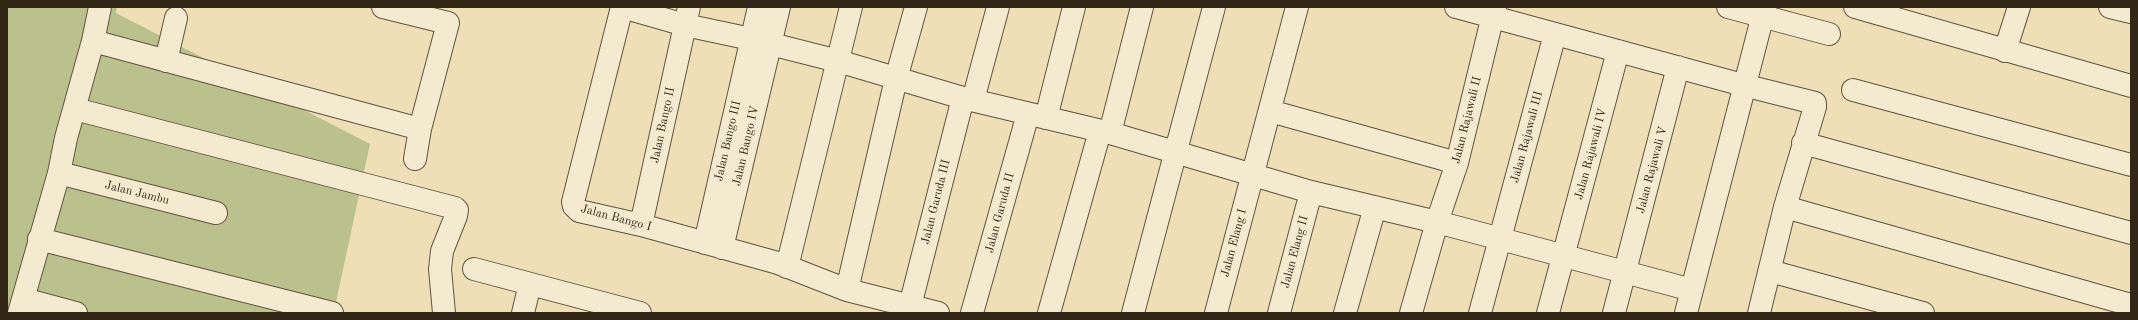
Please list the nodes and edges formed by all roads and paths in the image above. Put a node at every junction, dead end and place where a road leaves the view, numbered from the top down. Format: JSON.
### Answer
{"nodes":[{"id":1,"x":100,"y":7,"type":"edge"},
{"id":2,"x":383,"y":7,"type":"edge"},
{"id":3,"x":622,"y":7,"type":"edge"},
{"id":4,"x":759,"y":7,"type":"edge"},
{"id":5,"x":779,"y":7,"type":"edge"},
{"id":6,"x":851,"y":7,"type":"edge"},
{"id":7,"x":916,"y":7,"type":"edge"},
{"id":8,"x":925,"y":7,"type":"edge"},
{"id":9,"x":998,"y":7,"type":"edge"},
{"id":10,"x":1064,"y":7,"type":"edge"},
{"id":11,"x":1074,"y":7,"type":"edge"},
{"id":12,"x":1142,"y":7,"type":"edge"},
{"id":13,"x":1214,"y":7,"type":"edge"},
{"id":14,"x":1297,"y":7,"type":"edge"},
{"id":15,"x":1456,"y":7,"type":"edge"},
{"id":16,"x":1728,"y":7,"type":"edge"},
{"id":17,"x":1855,"y":7,"type":"edge"},
{"id":18,"x":2019,"y":7,"type":"edge"},
{"id":19,"x":2110,"y":7,"type":"edge"},
{"id":20,"x":1494,"y":12,"type":"edge"},
{"id":21,"x":1764,"y":12,"type":"edge"},
{"id":22,"x":2131,"y":12,"type":"edge"},
{"id":23,"x":450,"y":15,"type":"edge"},
{"id":24,"x":687,"y":16,"type":"edge"},
{"id":25,"x":176,"y":18,"type":"dead end"},
{"id":26,"x":1555,"y":34,"type":"junction"},
{"id":27,"x":1829,"y":34,"type":"dead end"},
{"id":28,"x":93,"y":41,"type":"junction"},
{"id":29,"x":760,"y":41,"type":"junction"},
{"id":30,"x":1618,"y":51,"type":"junction"},
{"id":31,"x":2005,"y":51,"type":"junction"},
{"id":32,"x":166,"y":61,"type":"junction"},
{"id":33,"x":838,"y":61,"type":"junction"},
{"id":34,"x":1678,"y":67,"type":"junction"},
{"id":35,"x":900,"y":80,"type":"junction"},
{"id":36,"x":1743,"y":85,"type":"junction"},
{"id":37,"x":2131,"y":86,"type":"edge"},
{"id":38,"x":1853,"y":90,"type":"dead end"},
{"id":39,"x":968,"y":99,"type":"junction"},
{"id":40,"x":75,"y":109,"type":"junction"},
{"id":41,"x":1270,"y":111,"type":"junction"},
{"id":42,"x":1036,"y":116,"type":"junction"},
{"id":43,"x":420,"y":128,"type":"junction"},
{"id":44,"x":1105,"y":132,"type":"junction"},
{"id":45,"x":1803,"y":143,"type":"junction"},
{"id":46,"x":1174,"y":153,"type":"junction"},
{"id":47,"x":415,"y":159,"type":"dead end"},
{"id":48,"x":1457,"y":163,"type":"junction"},
{"id":49,"x":2131,"y":165,"type":"edge"},
{"id":50,"x":59,"y":173,"type":"junction"},
{"id":51,"x":1252,"y":174,"type":"junction"},
{"id":52,"x":1311,"y":192,"type":"junction"},
{"id":53,"x":1375,"y":207,"type":"junction"},
{"id":54,"x":1785,"y":207,"type":"junction"},
{"id":55,"x":216,"y":213,"type":"dead end"},
{"id":56,"x":1437,"y":222,"type":"junction"},
{"id":57,"x":641,"y":225,"type":"junction"},
{"id":58,"x":2131,"y":234,"type":"edge"},
{"id":59,"x":39,"y":239,"type":"junction"},
{"id":60,"x":1500,"y":240,"type":"junction"},
{"id":61,"x":714,"y":245,"type":"junction"},
{"id":62,"x":1563,"y":257,"type":"junction"},
{"id":63,"x":787,"y":267,"type":"junction"},
{"id":64,"x":474,"y":269,"type":"dead end"},
{"id":65,"x":1770,"y":271,"type":"junction"},
{"id":66,"x":1625,"y":273,"type":"junction"},
{"id":67,"x":530,"y":284,"type":"junction"},
{"id":68,"x":847,"y":290,"type":"junction"},
{"id":69,"x":1692,"y":290,"type":"junction"},
{"id":70,"x":2131,"y":305,"type":"edge"},
{"id":71,"x":22,"y":306,"type":"edge"},
{"id":72,"x":910,"y":306,"type":"junction"},
{"id":73,"x":76,"y":313,"type":"edge"},
{"id":74,"x":332,"y":313,"type":"edge"},
{"id":75,"x":444,"y":313,"type":"edge"},
{"id":76,"x":523,"y":313,"type":"edge"},
{"id":77,"x":640,"y":313,"type":"edge"},
{"id":78,"x":938,"y":313,"type":"edge"},
{"id":79,"x":972,"y":313,"type":"edge"},
{"id":80,"x":1049,"y":313,"type":"edge"},
{"id":81,"x":1133,"y":313,"type":"edge"},
{"id":82,"x":1216,"y":313,"type":"edge"},
{"id":83,"x":1279,"y":313,"type":"edge"},
{"id":84,"x":1345,"y":313,"type":"edge"},
{"id":85,"x":1411,"y":313,"type":"edge"},
{"id":86,"x":1480,"y":313,"type":"edge"},
{"id":87,"x":1548,"y":313,"type":"edge"},
{"id":88,"x":1614,"y":313,"type":"edge"},
{"id":89,"x":1686,"y":313,"type":"edge"},
{"id":90,"x":1759,"y":313,"type":"edge"},
{"id":91,"x":1923,"y":313,"type":"edge"}],
"edges":[{"from":1,"to":28,"type":"street"},
{"from":2,"to":23,"type":"street"},
{"from":3,"to":24,"type":"street"},
{"from":3,"to":57,"type":"street","name":"Jalan Bango I"},
{"from":4,"to":29,"type":"street"},
{"from":5,"to":29,"type":"street"},
{"from":6,"to":33,"type":"street"},
{"from":7,"to":35,"type":"street"},
{"from":8,"to":35,"type":"street"},
{"from":9,"to":39,"type":"street","name":"Jalan Garuda III"},
{"from":10,"to":42,"type":"street"},
{"from":11,"to":42,"type":"street"},
{"from":12,"to":44,"type":"street"},
{"from":13,"to":46,"type":"street"},
{"from":14,"to":41,"type":"street","name":"Jalan Elang I"},
{"from":15,"to":20,"type":"street"},
{"from":16,"to":21,"type":"street"},
{"from":17,"to":31,"type":"street"},
{"from":18,"to":31,"type":"street"},
{"from":19,"to":22,"type":"street"},
{"from":20,"to":26,"type":"street"},
{"from":20,"to":48,"type":"street","name":"Jalan Rajawali II"},
{"from":21,"to":27,"type":"street"},
{"from":21,"to":36,"type":"street"},
{"from":23,"to":43,"type":"street"},
{"from":24,"to":29,"type":"street"},
{"from":24,"to":57,"type":"street","name":"Jalan Bango II"},
{"from":25,"to":32,"type":"street"},
{"from":26,"to":30,"type":"street"},
{"from":26,"to":60,"type":"street","name":"Jalan Rajawali III"},
{"from":28,"to":32,"type":"street"},
{"from":28,"to":40,"type":"street"},
{"from":29,"to":33,"type":"street"},
{"from":29,"to":61,"type":"street","name":"Jalan Bango IV"},
{"from":30,"to":34,"type":"street"},
{"from":30,"to":62,"type":"street","name":"Jalan Rajawali IV"},
{"from":31,"to":37,"type":"street"},
{"from":32,"to":43,"type":"street"},
{"from":33,"to":35,"type":"street"},
{"from":33,"to":63,"type":"street"},
{"from":34,"to":36,"type":"street"},
{"from":34,"to":66,"type":"street","name":"Jalan Rajawali V"},
{"from":35,"to":39,"type":"street"},
{"from":35,"to":68,"type":"street"},
{"from":36,"to":45,"type":"street"},
{"from":36,"to":69,"type":"street"},
{"from":38,"to":49,"type":"street"},
{"from":39,"to":42,"type":"street"},
{"from":39,"to":72,"type":"street","name":"Jalan Garuda III"},
{"from":40,"to":50,"type":"street"},
{"from":40,"to":75,"type":"street"},
{"from":41,"to":48,"type":"street"},
{"from":41,"to":51,"type":"street","name":"Jalan Elang I"},
{"from":42,"to":44,"type":"street"},
{"from":42,"to":79,"type":"street","name":"Jalan Garuda II"},
{"from":43,"to":47,"type":"street"},
{"from":44,"to":46,"type":"street"},
{"from":44,"to":80,"type":"street"},
{"from":45,"to":54,"type":"street"},
{"from":45,"to":58,"type":"street"},
{"from":46,"to":51,"type":"street"},
{"from":46,"to":81,"type":"street"},
{"from":48,"to":56,"type":"street","name":"Jalan Rajawali II"},
{"from":50,"to":55,"type":"street","name":"Jalan Jambu"},
{"from":50,"to":59,"type":"street"},
{"from":51,"to":52,"type":"street"},
{"from":51,"to":82,"type":"street","name":"Jalan Elang I"},
{"from":52,"to":53,"type":"street"},
{"from":52,"to":83,"type":"street","name":"Jalan Elang II"},
{"from":53,"to":56,"type":"street"},
{"from":53,"to":84,"type":"street"},
{"from":54,"to":65,"type":"street"},
{"from":54,"to":70,"type":"street"},
{"from":56,"to":60,"type":"street"},
{"from":56,"to":85,"type":"street","name":"Jalan Rajawali II"},
{"from":57,"to":61,"type":"street","name":"Jalan Bango I"},
{"from":59,"to":71,"type":"street"},
{"from":59,"to":74,"type":"street"},
{"from":60,"to":62,"type":"street"},
{"from":60,"to":86,"type":"street","name":"Jalan Rajawali III"},
{"from":61,"to":63,"type":"street","name":"Jalan Bango I"},
{"from":62,"to":66,"type":"street"},
{"from":62,"to":87,"type":"street","name":"Jalan Rajawali IV"},
{"from":63,"to":68,"type":"street","name":"Jalan Bango I"},
{"from":64,"to":67,"type":"street"},
{"from":65,"to":90,"type":"street"},
{"from":65,"to":91,"type":"street"},
{"from":66,"to":69,"type":"street"},
{"from":66,"to":88,"type":"street","name":"Jalan Rajawali V"},
{"from":67,"to":76,"type":"street"},
{"from":67,"to":77,"type":"street"},
{"from":68,"to":72,"type":"street","name":"Jalan Bango I"},
{"from":69,"to":89,"type":"street"},
{"from":71,"to":73,"type":"street"},
{"from":72,"to":78,"type":"street","name":"Jalan Bango I"}]}
